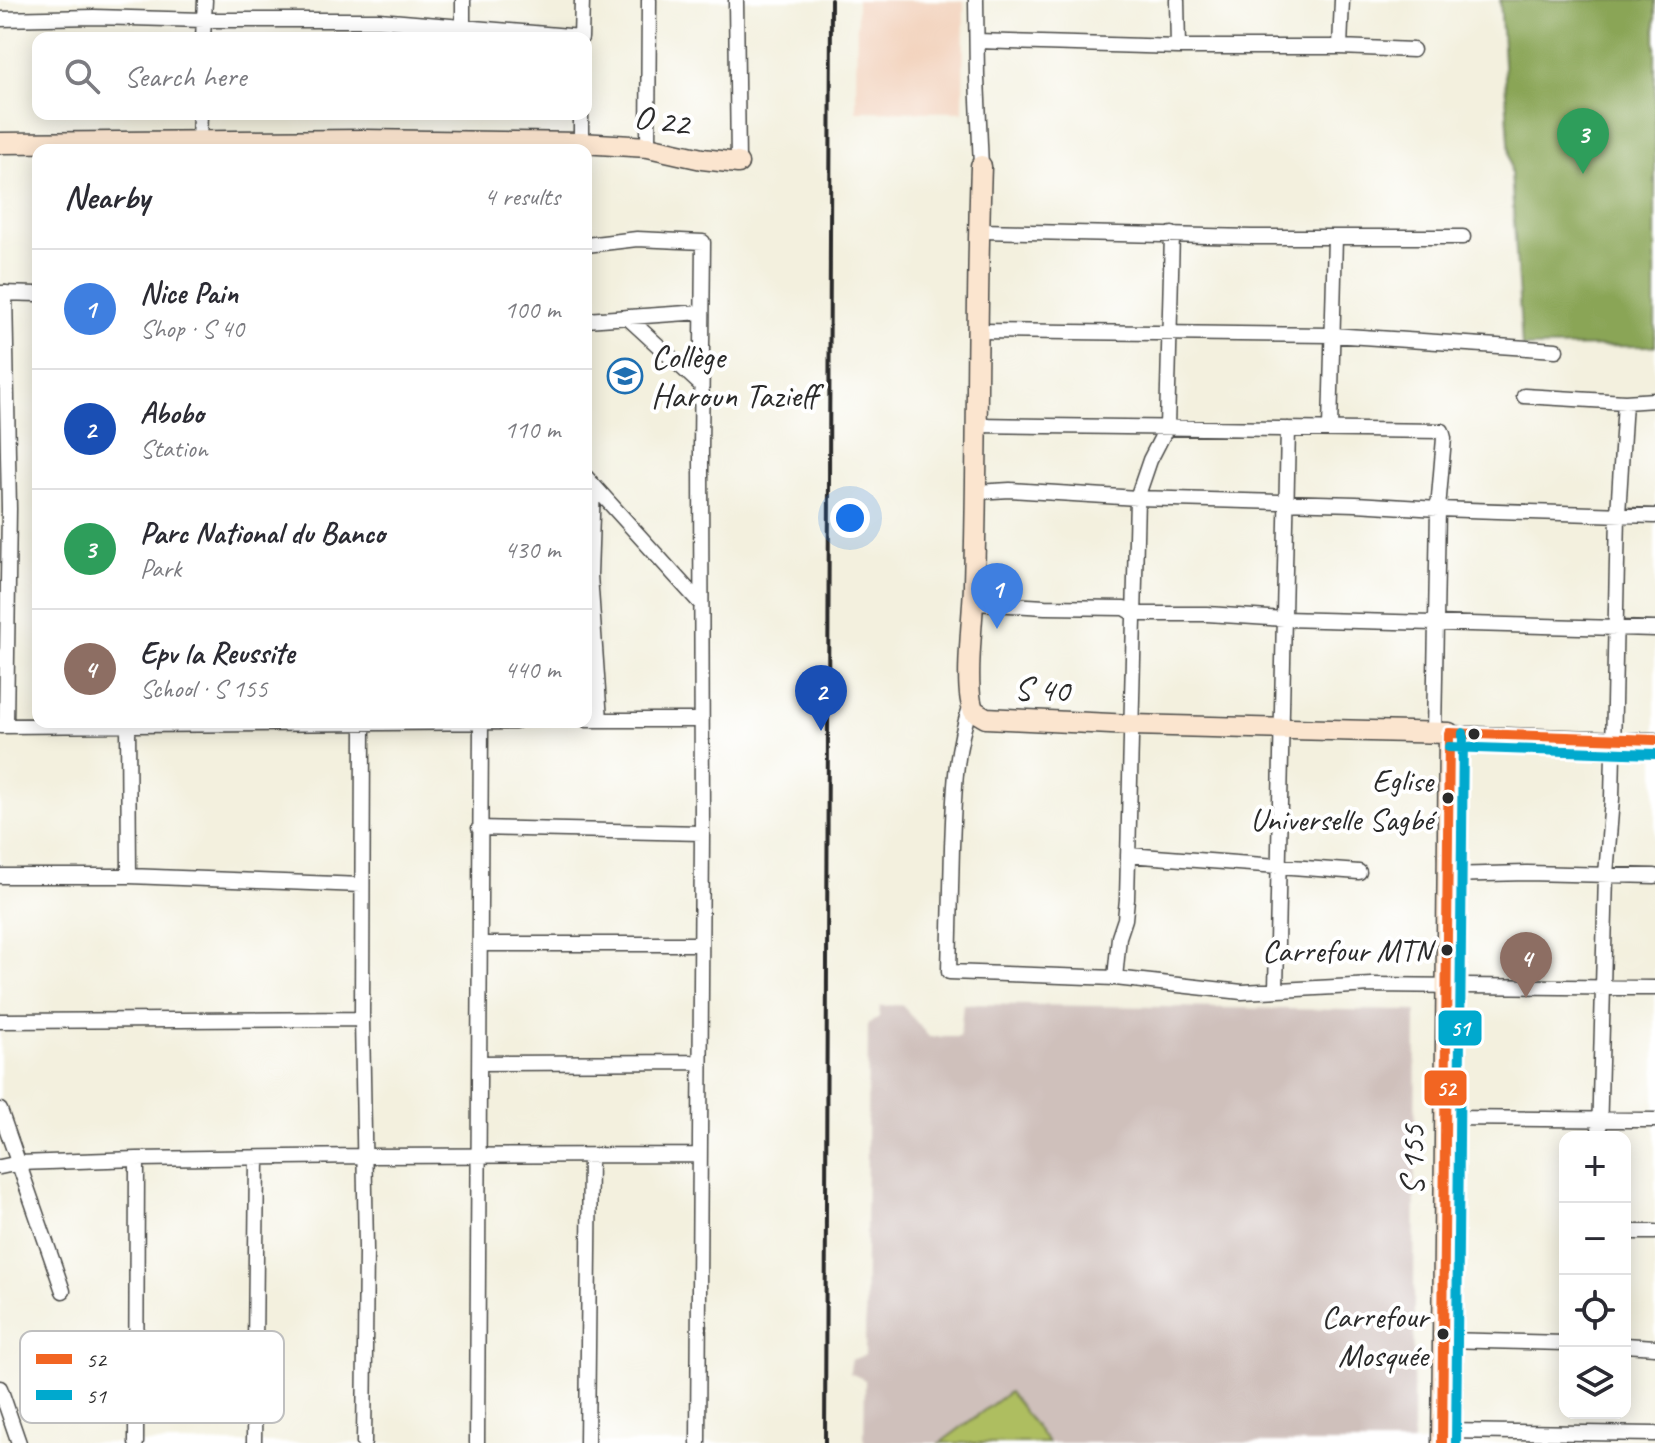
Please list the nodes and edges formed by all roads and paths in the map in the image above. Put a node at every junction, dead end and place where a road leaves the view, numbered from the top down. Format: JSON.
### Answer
{"nodes":[{"id":1,"x":205,"y":0,"type":"edge"},
{"id":2,"x":463,"y":0,"type":"edge"},
{"id":3,"x":582,"y":0,"type":"edge"},
{"id":4,"x":649,"y":0,"type":"edge"},
{"id":5,"x":736,"y":0,"type":"edge"},
{"id":6,"x":976,"y":0,"type":"edge"},
{"id":7,"x":1177,"y":0,"type":"edge"},
{"id":8,"x":1342,"y":0,"type":"edge"},
{"id":9,"x":0,"y":19,"type":"edge"},
{"id":10,"x":204,"y":20,"type":"junction"},
{"id":11,"x":463,"y":27,"type":"junction"},
{"id":12,"x":203,"y":32,"type":"edge"},
{"id":13,"x":517,"y":32,"type":"edge"},
{"id":14,"x":581,"y":32,"type":"edge"},
{"id":15,"x":977,"y":41,"type":"junction"},
{"id":16,"x":1178,"y":47,"type":"junction"},
{"id":17,"x":1340,"y":47,"type":"junction"},
{"id":18,"x":1413,"y":50,"type":"dead end"},
{"id":19,"x":200,"y":120,"type":"edge"},
{"id":20,"x":581,"y":120,"type":"edge"},
{"id":21,"x":199,"y":141,"type":"junction"},
{"id":22,"x":0,"y":143,"type":"edge"},
{"id":23,"x":581,"y":143,"type":"junction"},
{"id":24,"x":66,"y":144,"type":"edge"},
{"id":25,"x":149,"y":144,"type":"edge"},
{"id":26,"x":322,"y":144,"type":"edge"},
{"id":27,"x":516,"y":144,"type":"edge"},
{"id":28,"x":648,"y":147,"type":"junction"},
{"id":29,"x":738,"y":163,"type":"joint"},
{"id":30,"x":981,"y":166,"type":"joint"},
{"id":31,"x":979,"y":231,"type":"junction"},
{"id":32,"x":1172,"y":234,"type":"junction"},
{"id":33,"x":1335,"y":237,"type":"junction"},
{"id":34,"x":1463,"y":237,"type":"dead end"},
{"id":35,"x":592,"y":244,"type":"edge"},
{"id":36,"x":2,"y":293,"type":"edge"},
{"id":37,"x":32,"y":294,"type":"edge"},
{"id":38,"x":702,"y":312,"type":"junction"},
{"id":39,"x":627,"y":317,"type":"junction"},
{"id":40,"x":592,"y":320,"type":"edge"},
{"id":41,"x":977,"y":331,"type":"junction"},
{"id":42,"x":1170,"y":333,"type":"junction"},
{"id":43,"x":1332,"y":335,"type":"junction"},
{"id":44,"x":1556,"y":350,"type":"dead end"},
{"id":45,"x":701,"y":385,"type":"junction"},
{"id":46,"x":1524,"y":396,"type":"dead end"},
{"id":47,"x":1655,"y":400,"type":"edge"},
{"id":48,"x":1625,"y":402,"type":"junction"},
{"id":49,"x":977,"y":425,"type":"junction"},
{"id":50,"x":1167,"y":427,"type":"junction"},
{"id":51,"x":1288,"y":429,"type":"junction"},
{"id":52,"x":1330,"y":429,"type":"junction"},
{"id":53,"x":592,"y":483,"type":"edge"},
{"id":54,"x":976,"y":492,"type":"junction"},
{"id":55,"x":1137,"y":498,"type":"junction"},
{"id":56,"x":1287,"y":502,"type":"junction"},
{"id":57,"x":1438,"y":509,"type":"junction"},
{"id":58,"x":1618,"y":514,"type":"junction"},
{"id":59,"x":1655,"y":516,"type":"edge"},
{"id":60,"x":974,"y":603,"type":"junction"},
{"id":61,"x":701,"y":604,"type":"junction"},
{"id":62,"x":1134,"y":614,"type":"junction"},
{"id":63,"x":1284,"y":619,"type":"junction"},
{"id":64,"x":1435,"y":623,"type":"junction"},
{"id":65,"x":1616,"y":628,"type":"junction"},
{"id":66,"x":1655,"y":629,"type":"edge"},
{"id":67,"x":592,"y":672,"type":"edge"},
{"id":68,"x":971,"y":705,"type":"junction"},
{"id":69,"x":593,"y":720,"type":"edge"},
{"id":70,"x":701,"y":720,"type":"junction"},
{"id":71,"x":1132,"y":725,"type":"junction"},
{"id":72,"x":3,"y":726,"type":"edge"},
{"id":73,"x":32,"y":726,"type":"edge"},
{"id":74,"x":128,"y":728,"type":"edge"},
{"id":75,"x":363,"y":728,"type":"edge"},
{"id":76,"x":481,"y":728,"type":"edge"},
{"id":77,"x":1282,"y":728,"type":"junction"},
{"id":78,"x":1441,"y":733,"type":"junction"},
{"id":79,"x":1613,"y":738,"type":"junction"},
{"id":80,"x":1655,"y":740,"type":"edge"},
{"id":81,"x":479,"y":828,"type":"junction"},
{"id":82,"x":702,"y":833,"type":"junction"},
{"id":83,"x":1128,"y":855,"type":"junction"},
{"id":84,"x":1277,"y":867,"type":"junction"},
{"id":85,"x":1359,"y":872,"type":"dead end"},
{"id":86,"x":1446,"y":875,"type":"junction"},
{"id":87,"x":1606,"y":875,"type":"junction"},
{"id":88,"x":0,"y":876,"type":"edge"},
{"id":89,"x":129,"y":876,"type":"junction"},
{"id":90,"x":1655,"y":876,"type":"edge"},
{"id":91,"x":362,"y":885,"type":"junction"},
{"id":92,"x":480,"y":944,"type":"junction"},
{"id":93,"x":700,"y":944,"type":"junction"},
{"id":94,"x":1115,"y":978,"type":"junction"},
{"id":95,"x":1445,"y":984,"type":"junction"},
{"id":96,"x":1602,"y":986,"type":"junction"},
{"id":97,"x":1655,"y":988,"type":"edge"},
{"id":98,"x":1276,"y":989,"type":"junction"},
{"id":99,"x":362,"y":1019,"type":"junction"},
{"id":100,"x":0,"y":1021,"type":"edge"},
{"id":101,"x":700,"y":1062,"type":"junction"},
{"id":102,"x":479,"y":1063,"type":"junction"},
{"id":103,"x":0,"y":1110,"type":"edge"},
{"id":104,"x":1445,"y":1118,"type":"junction"},
{"id":105,"x":1599,"y":1120,"type":"junction"},
{"id":106,"x":1655,"y":1120,"type":"edge"},
{"id":107,"x":1599,"y":1131,"type":"edge"},
{"id":108,"x":699,"y":1155,"type":"junction"},
{"id":109,"x":365,"y":1156,"type":"junction"},
{"id":110,"x":477,"y":1156,"type":"junction"},
{"id":111,"x":590,"y":1156,"type":"junction"},
{"id":112,"x":257,"y":1158,"type":"junction"},
{"id":113,"x":137,"y":1159,"type":"junction"},
{"id":114,"x":19,"y":1163,"type":"junction"},
{"id":115,"x":0,"y":1167,"type":"edge"},
{"id":116,"x":1631,"y":1232,"type":"edge"},
{"id":117,"x":1655,"y":1232,"type":"edge"},
{"id":118,"x":63,"y":1291,"type":"dead end"},
{"id":119,"x":136,"y":1331,"type":"edge"},
{"id":120,"x":255,"y":1331,"type":"edge"},
{"id":121,"x":1444,"y":1340,"type":"junction"},
{"id":122,"x":1559,"y":1343,"type":"edge"},
{"id":123,"x":1631,"y":1345,"type":"edge"},
{"id":124,"x":1655,"y":1347,"type":"edge"},
{"id":125,"x":0,"y":1388,"type":"edge"},
{"id":126,"x":136,"y":1423,"type":"edge"},
{"id":127,"x":254,"y":1423,"type":"edge"},
{"id":128,"x":1655,"y":1434,"type":"edge"},
{"id":129,"x":1442,"y":1437,"type":"edge"},
{"id":130,"x":19,"y":1443,"type":"edge"},
{"id":131,"x":136,"y":1443,"type":"edge"},
{"id":132,"x":254,"y":1443,"type":"edge"},
{"id":133,"x":364,"y":1443,"type":"edge"},
{"id":134,"x":477,"y":1443,"type":"edge"},
{"id":135,"x":587,"y":1443,"type":"edge"},
{"id":136,"x":698,"y":1443,"type":"edge"}],
"edges":[{"from":1,"to":10,"type":"street"},
{"from":2,"to":11,"type":"street"},
{"from":3,"to":14,"type":"street"},
{"from":4,"to":28,"type":"street"},
{"from":5,"to":29,"type":"street"},
{"from":6,"to":15,"type":"street"},
{"from":7,"to":16,"type":"street"},
{"from":8,"to":17,"type":"street"},
{"from":9,"to":10,"type":"street"},
{"from":10,"to":11,"type":"street"},
{"from":10,"to":12,"type":"street"},
{"from":11,"to":13,"type":"street"},
{"from":15,"to":16,"type":"street"},
{"from":15,"to":30,"type":"street"},
{"from":16,"to":17,"type":"street"},
{"from":17,"to":18,"type":"street"},
{"from":19,"to":21,"type":"street"},
{"from":20,"to":23,"type":"street"},
{"from":21,"to":25,"type":"street","name":"O 22"},
{"from":21,"to":26,"type":"street","name":"O 22"},
{"from":22,"to":24,"type":"street","name":"O 22"},
{"from":23,"to":27,"type":"street","name":"O 22"},
{"from":23,"to":28,"type":"street","name":"O 22"},
{"from":28,"to":29,"type":"street","name":"O 22"},
{"from":30,"to":31,"type":"street","name":"S 40"},
{"from":31,"to":32,"type":"street"},
{"from":31,"to":41,"type":"street","name":"S 40"},
{"from":32,"to":33,"type":"street"},
{"from":32,"to":42,"type":"street"},
{"from":33,"to":34,"type":"street"},
{"from":33,"to":43,"type":"street"},
{"from":35,"to":38,"type":"street"},
{"from":36,"to":37,"type":"street"},
{"from":36,"to":72,"type":"street"},
{"from":38,"to":39,"type":"street"},
{"from":38,"to":45,"type":"street"},
{"from":39,"to":40,"type":"street"},
{"from":39,"to":45,"type":"street"},
{"from":41,"to":42,"type":"street"},
{"from":41,"to":49,"type":"street","name":"S 40"},
{"from":42,"to":43,"type":"street"},
{"from":42,"to":50,"type":"street"},
{"from":43,"to":44,"type":"street"},
{"from":43,"to":52,"type":"street"},
{"from":45,"to":61,"type":"street"},
{"from":46,"to":48,"type":"street"},
{"from":47,"to":48,"type":"street"},
{"from":48,"to":58,"type":"street"},
{"from":49,"to":50,"type":"street"},
{"from":49,"to":54,"type":"street","name":"S 40"},
{"from":50,"to":51,"type":"street"},
{"from":50,"to":55,"type":"street"},
{"from":51,"to":52,"type":"street"},
{"from":51,"to":56,"type":"street"},
{"from":52,"to":57,"type":"street"},
{"from":53,"to":61,"type":"street"},
{"from":54,"to":55,"type":"street"},
{"from":54,"to":60,"type":"street","name":"S 40"},
{"from":55,"to":56,"type":"street"},
{"from":55,"to":62,"type":"street"},
{"from":56,"to":57,"type":"street"},
{"from":56,"to":63,"type":"street"},
{"from":57,"to":58,"type":"street"},
{"from":57,"to":64,"type":"street"},
{"from":58,"to":59,"type":"street"},
{"from":58,"to":65,"type":"street"},
{"from":60,"to":62,"type":"street"},
{"from":60,"to":68,"type":"street","name":"S 40"},
{"from":61,"to":70,"type":"street"},
{"from":62,"to":63,"type":"street"},
{"from":62,"to":71,"type":"street"},
{"from":63,"to":64,"type":"street"},
{"from":63,"to":77,"type":"street"},
{"from":64,"to":65,"type":"street"},
{"from":64,"to":78,"type":"street"},
{"from":65,"to":66,"type":"street"},
{"from":65,"to":79,"type":"street"},
{"from":67,"to":69,"type":"street"},
{"from":68,"to":71,"type":"street","name":"S 40"},
{"from":68,"to":94,"type":"street"},
{"from":69,"to":70,"type":"street"},
{"from":70,"to":82,"type":"street"},
{"from":71,"to":77,"type":"street","name":"S 40"},
{"from":71,"to":83,"type":"street"},
{"from":72,"to":73,"type":"street"},
{"from":74,"to":89,"type":"street"},
{"from":75,"to":91,"type":"street"},
{"from":76,"to":81,"type":"street"},
{"from":77,"to":78,"type":"street","name":"S 40"},
{"from":77,"to":84,"type":"street"},
{"from":78,"to":79,"type":"street","name":"S 40"},
{"from":78,"to":86,"type":"street","name":"S 155"},
{"from":79,"to":80,"type":"street","name":"S 40"},
{"from":79,"to":87,"type":"street"},
{"from":81,"to":82,"type":"street"},
{"from":81,"to":92,"type":"street"},
{"from":82,"to":93,"type":"street"},
{"from":83,"to":84,"type":"street"},
{"from":83,"to":94,"type":"street"},
{"from":84,"to":85,"type":"street"},
{"from":84,"to":98,"type":"street"},
{"from":86,"to":87,"type":"street"},
{"from":86,"to":95,"type":"street","name":"S 155"},
{"from":87,"to":90,"type":"street"},
{"from":87,"to":96,"type":"street"},
{"from":88,"to":89,"type":"street"},
{"from":89,"to":91,"type":"street"},
{"from":91,"to":99,"type":"street"},
{"from":92,"to":93,"type":"street"},
{"from":92,"to":102,"type":"street"},
{"from":93,"to":101,"type":"street"},
{"from":94,"to":98,"type":"street"},
{"from":95,"to":96,"type":"street"},
{"from":95,"to":98,"type":"street"},
{"from":95,"to":104,"type":"street","name":"S 155"},
{"from":96,"to":97,"type":"street"},
{"from":96,"to":105,"type":"street"},
{"from":99,"to":100,"type":"street"},
{"from":99,"to":109,"type":"street"},
{"from":101,"to":102,"type":"street"},
{"from":101,"to":108,"type":"street"},
{"from":102,"to":110,"type":"street"},
{"from":103,"to":114,"type":"street"},
{"from":104,"to":105,"type":"street"},
{"from":104,"to":121,"type":"street","name":"S 155"},
{"from":105,"to":106,"type":"street"},
{"from":105,"to":107,"type":"street"},
{"from":108,"to":111,"type":"street"},
{"from":108,"to":136,"type":"street"},
{"from":109,"to":110,"type":"street"},
{"from":109,"to":112,"type":"street"},
{"from":109,"to":133,"type":"street"},
{"from":110,"to":111,"type":"street"},
{"from":110,"to":134,"type":"street"},
{"from":111,"to":135,"type":"street"},
{"from":112,"to":113,"type":"street"},
{"from":112,"to":120,"type":"street"},
{"from":113,"to":114,"type":"street"},
{"from":113,"to":119,"type":"street"},
{"from":114,"to":115,"type":"street"},
{"from":114,"to":118,"type":"street"},
{"from":116,"to":117,"type":"street"},
{"from":121,"to":122,"type":"street"},
{"from":121,"to":129,"type":"street","name":"S 155"},
{"from":123,"to":124,"type":"street"},
{"from":125,"to":130,"type":"street"},
{"from":126,"to":131,"type":"street"},
{"from":127,"to":132,"type":"street"},
{"from":128,"to":129,"type":"street"}]}
